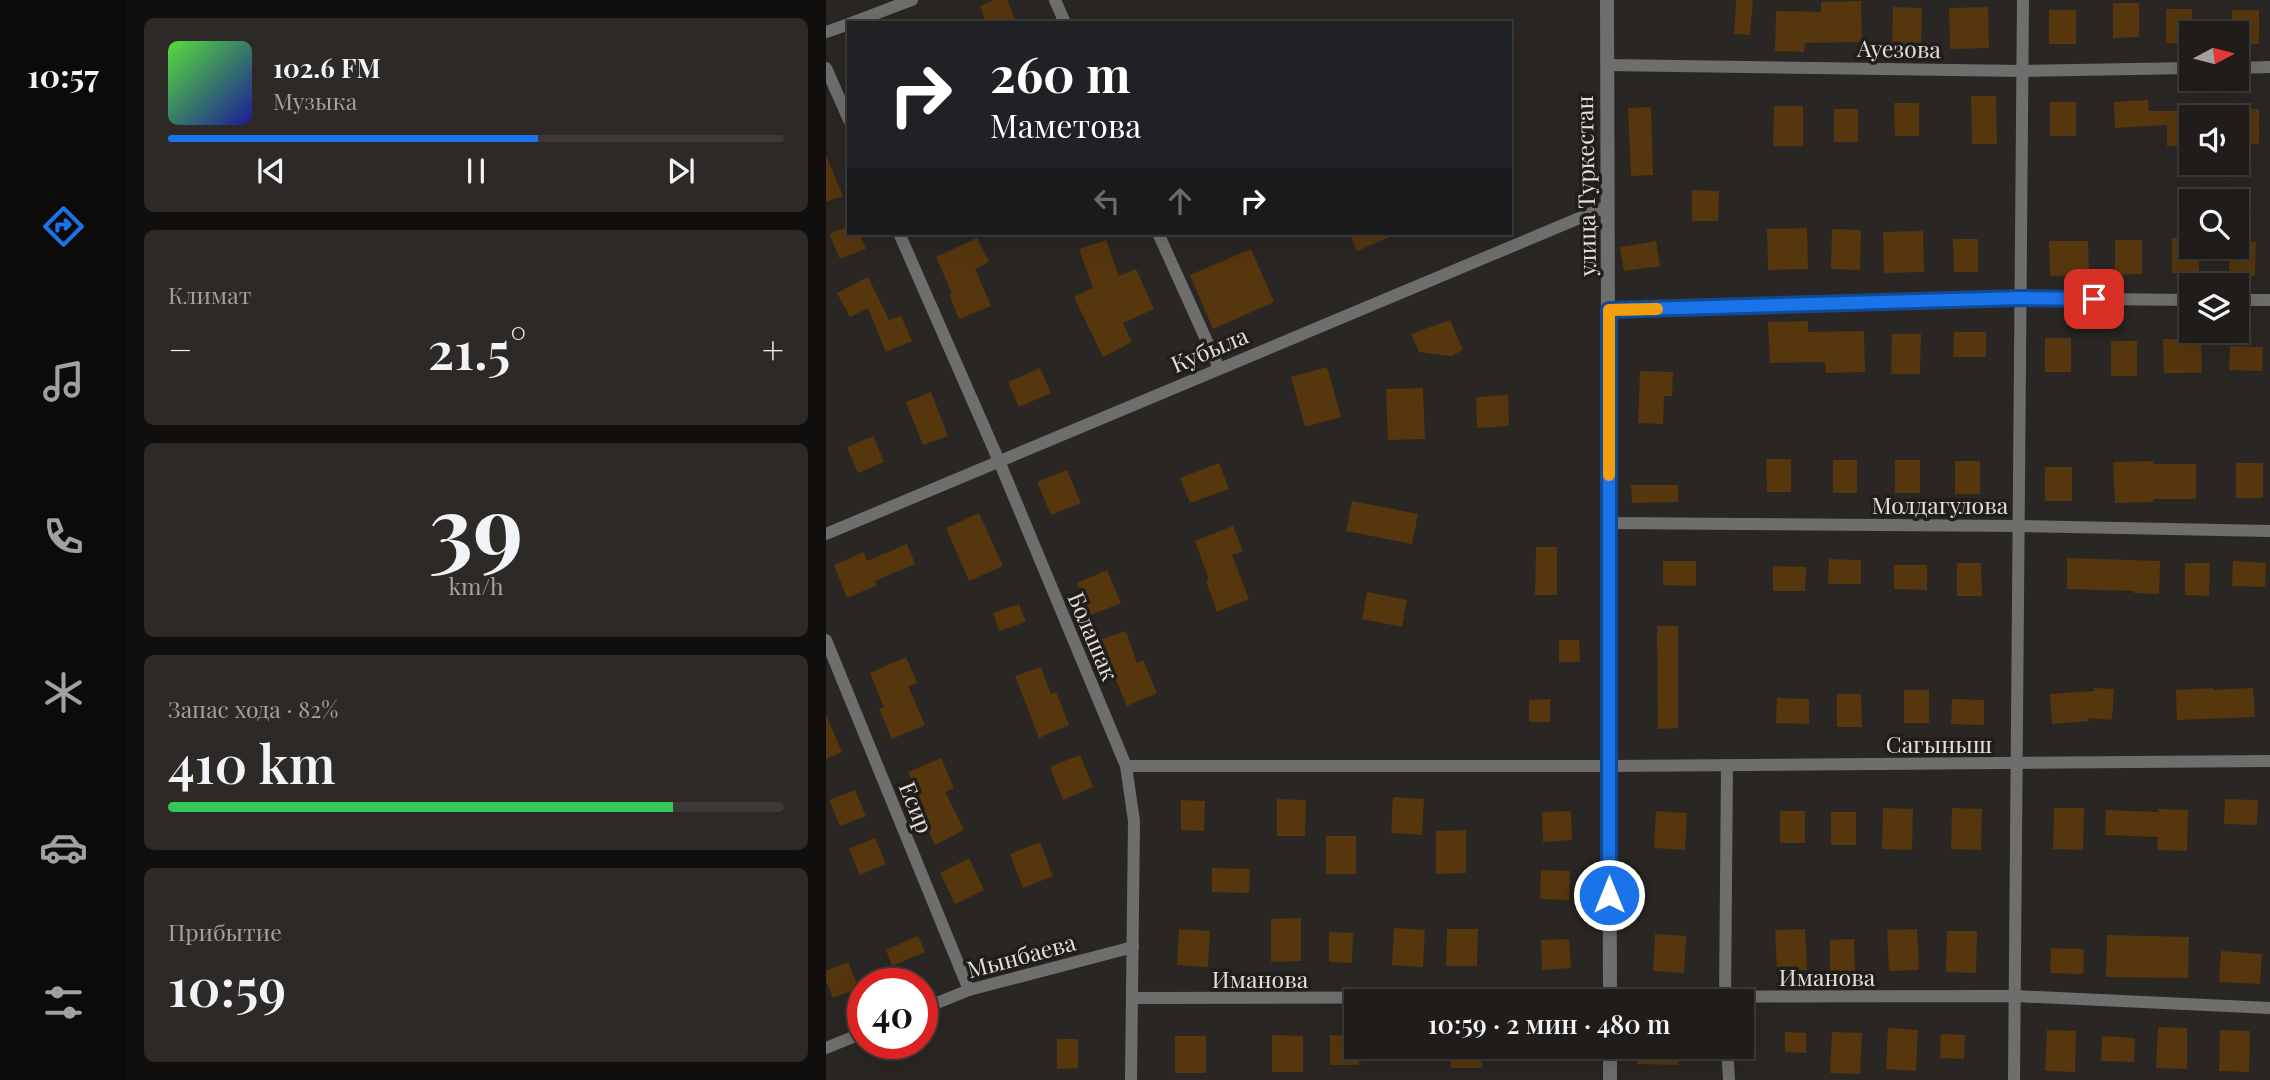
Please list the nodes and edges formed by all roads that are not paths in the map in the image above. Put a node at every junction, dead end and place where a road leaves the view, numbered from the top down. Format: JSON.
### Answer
{"nodes":[{"id":1,"x":912,"y":0,"type":"edge"},
{"id":2,"x":1055,"y":0,"type":"edge"},
{"id":3,"x":1607,"y":0,"type":"edge"},
{"id":4,"x":2023,"y":0,"type":"edge"},
{"id":5,"x":855,"y":21,"type":"edge"},
{"id":6,"x":1064,"y":21,"type":"edge"},
{"id":7,"x":847,"y":24,"type":"edge"},
{"id":8,"x":826,"y":32,"type":"edge"},
{"id":9,"x":1607,"y":65,"type":"junction"},
{"id":10,"x":2270,"y":67,"type":"edge"},
{"id":11,"x":826,"y":68,"type":"edge"},
{"id":12,"x":2179,"y":68,"type":"edge"},
{"id":13,"x":2249,"y":68,"type":"edge"},
{"id":14,"x":2022,"y":71,"type":"junction"},
{"id":15,"x":847,"y":115,"type":"edge"},
{"id":16,"x":1608,"y":206,"type":"junction"},
{"id":17,"x":900,"y":235,"type":"edge"},
{"id":18,"x":1159,"y":235,"type":"edge"},
{"id":19,"x":2020,"y":298,"type":"junction"},
{"id":20,"x":2179,"y":300,"type":"edge"},
{"id":21,"x":2249,"y":300,"type":"edge"},
{"id":22,"x":2270,"y":300,"type":"edge"},
{"id":23,"x":1609,"y":310,"type":"junction"},
{"id":24,"x":1219,"y":368,"type":"junction"},
{"id":25,"x":999,"y":461,"type":"junction"},
{"id":26,"x":1609,"y":523,"type":"junction"},
{"id":27,"x":2018,"y":526,"type":"junction"},
{"id":28,"x":2270,"y":531,"type":"edge"},
{"id":29,"x":826,"y":534,"type":"edge"},
{"id":30,"x":826,"y":640,"type":"edge"},
{"id":31,"x":2270,"y":761,"type":"edge"},
{"id":32,"x":2017,"y":763,"type":"junction"},
{"id":33,"x":1727,"y":765,"type":"junction"},
{"id":34,"x":1126,"y":766,"type":"junction"},
{"id":35,"x":1609,"y":766,"type":"junction"},
{"id":36,"x":1133,"y":947,"type":"junction"},
{"id":37,"x":969,"y":989,"type":"junction"},
{"id":38,"x":1610,"y":989,"type":"edge"},
{"id":39,"x":1725,"y":989,"type":"edge"},
{"id":40,"x":2015,"y":996,"type":"junction"},
{"id":41,"x":1132,"y":998,"type":"junction"},
{"id":42,"x":1344,"y":998,"type":"edge"},
{"id":43,"x":1754,"y":999,"type":"edge"},
{"id":44,"x":938,"y":1002,"type":"edge"},
{"id":45,"x":2270,"y":1008,"type":"edge"},
{"id":46,"x":847,"y":1039,"type":"edge"},
{"id":47,"x":826,"y":1048,"type":"edge"},
{"id":48,"x":1610,"y":1059,"type":"edge"},
{"id":49,"x":1727,"y":1059,"type":"edge"},
{"id":50,"x":1131,"y":1080,"type":"edge"},
{"id":51,"x":1610,"y":1080,"type":"edge"},
{"id":52,"x":1728,"y":1080,"type":"edge"},
{"id":53,"x":2014,"y":1080,"type":"edge"}],
"edges":[{"from":1,"to":5,"type":"street"},
{"from":2,"to":6,"type":"street"},
{"from":3,"to":9,"type":"street","name":"улица Туркестан"},
{"from":4,"to":14,"type":"street"},
{"from":7,"to":8,"type":"street"},
{"from":9,"to":14,"type":"street","name":"Ауезова"},
{"from":9,"to":16,"type":"street","name":"улица Туркестан"},
{"from":10,"to":13,"type":"street"},
{"from":11,"to":15,"type":"street"},
{"from":12,"to":14,"type":"street","name":"Ауезова"},
{"from":14,"to":19,"type":"street"},
{"from":16,"to":23,"type":"street","name":"улица Туркестан"},
{"from":16,"to":24,"type":"street","name":"Кубыла"},
{"from":17,"to":25,"type":"street","name":"Болашак"},
{"from":18,"to":24,"type":"street"},
{"from":19,"to":20,"type":"street"},
{"from":19,"to":23,"type":"street"},
{"from":19,"to":27,"type":"street"},
{"from":21,"to":22,"type":"street"},
{"from":23,"to":26,"type":"street","name":"улица Туркестан"},
{"from":24,"to":25,"type":"street","name":"Кубыла"},
{"from":25,"to":29,"type":"street","name":"Кубыла"},
{"from":25,"to":34,"type":"street","name":"Болашак"},
{"from":26,"to":27,"type":"street","name":"Молдагулова"},
{"from":26,"to":35,"type":"street","name":"улица Туркестан"},
{"from":27,"to":28,"type":"street","name":"Молдагулова"},
{"from":27,"to":32,"type":"street"},
{"from":30,"to":37,"type":"street","name":"Есир"},
{"from":31,"to":32,"type":"street","name":"Сагыныш"},
{"from":32,"to":33,"type":"street","name":"Сагыныш"},
{"from":32,"to":40,"type":"street"},
{"from":33,"to":35,"type":"street","name":"Сагыныш"},
{"from":33,"to":39,"type":"street"},
{"from":34,"to":35,"type":"street","name":"Сагыныш"},
{"from":34,"to":36,"type":"street","name":"Болашак"},
{"from":35,"to":38,"type":"street","name":"улица Туркестан"},
{"from":36,"to":37,"type":"street","name":"Мынбаева"},
{"from":36,"to":41,"type":"street","name":"Болашак"},
{"from":37,"to":44,"type":"street","name":"Мынбаева"},
{"from":40,"to":43,"type":"street","name":"Иманова"},
{"from":40,"to":45,"type":"street","name":"Иманова"},
{"from":40,"to":53,"type":"street"},
{"from":41,"to":42,"type":"street","name":"Иманова"},
{"from":41,"to":50,"type":"street","name":"Болашак"},
{"from":46,"to":47,"type":"street"},
{"from":48,"to":51,"type":"street"},
{"from":49,"to":52,"type":"street"}]}
